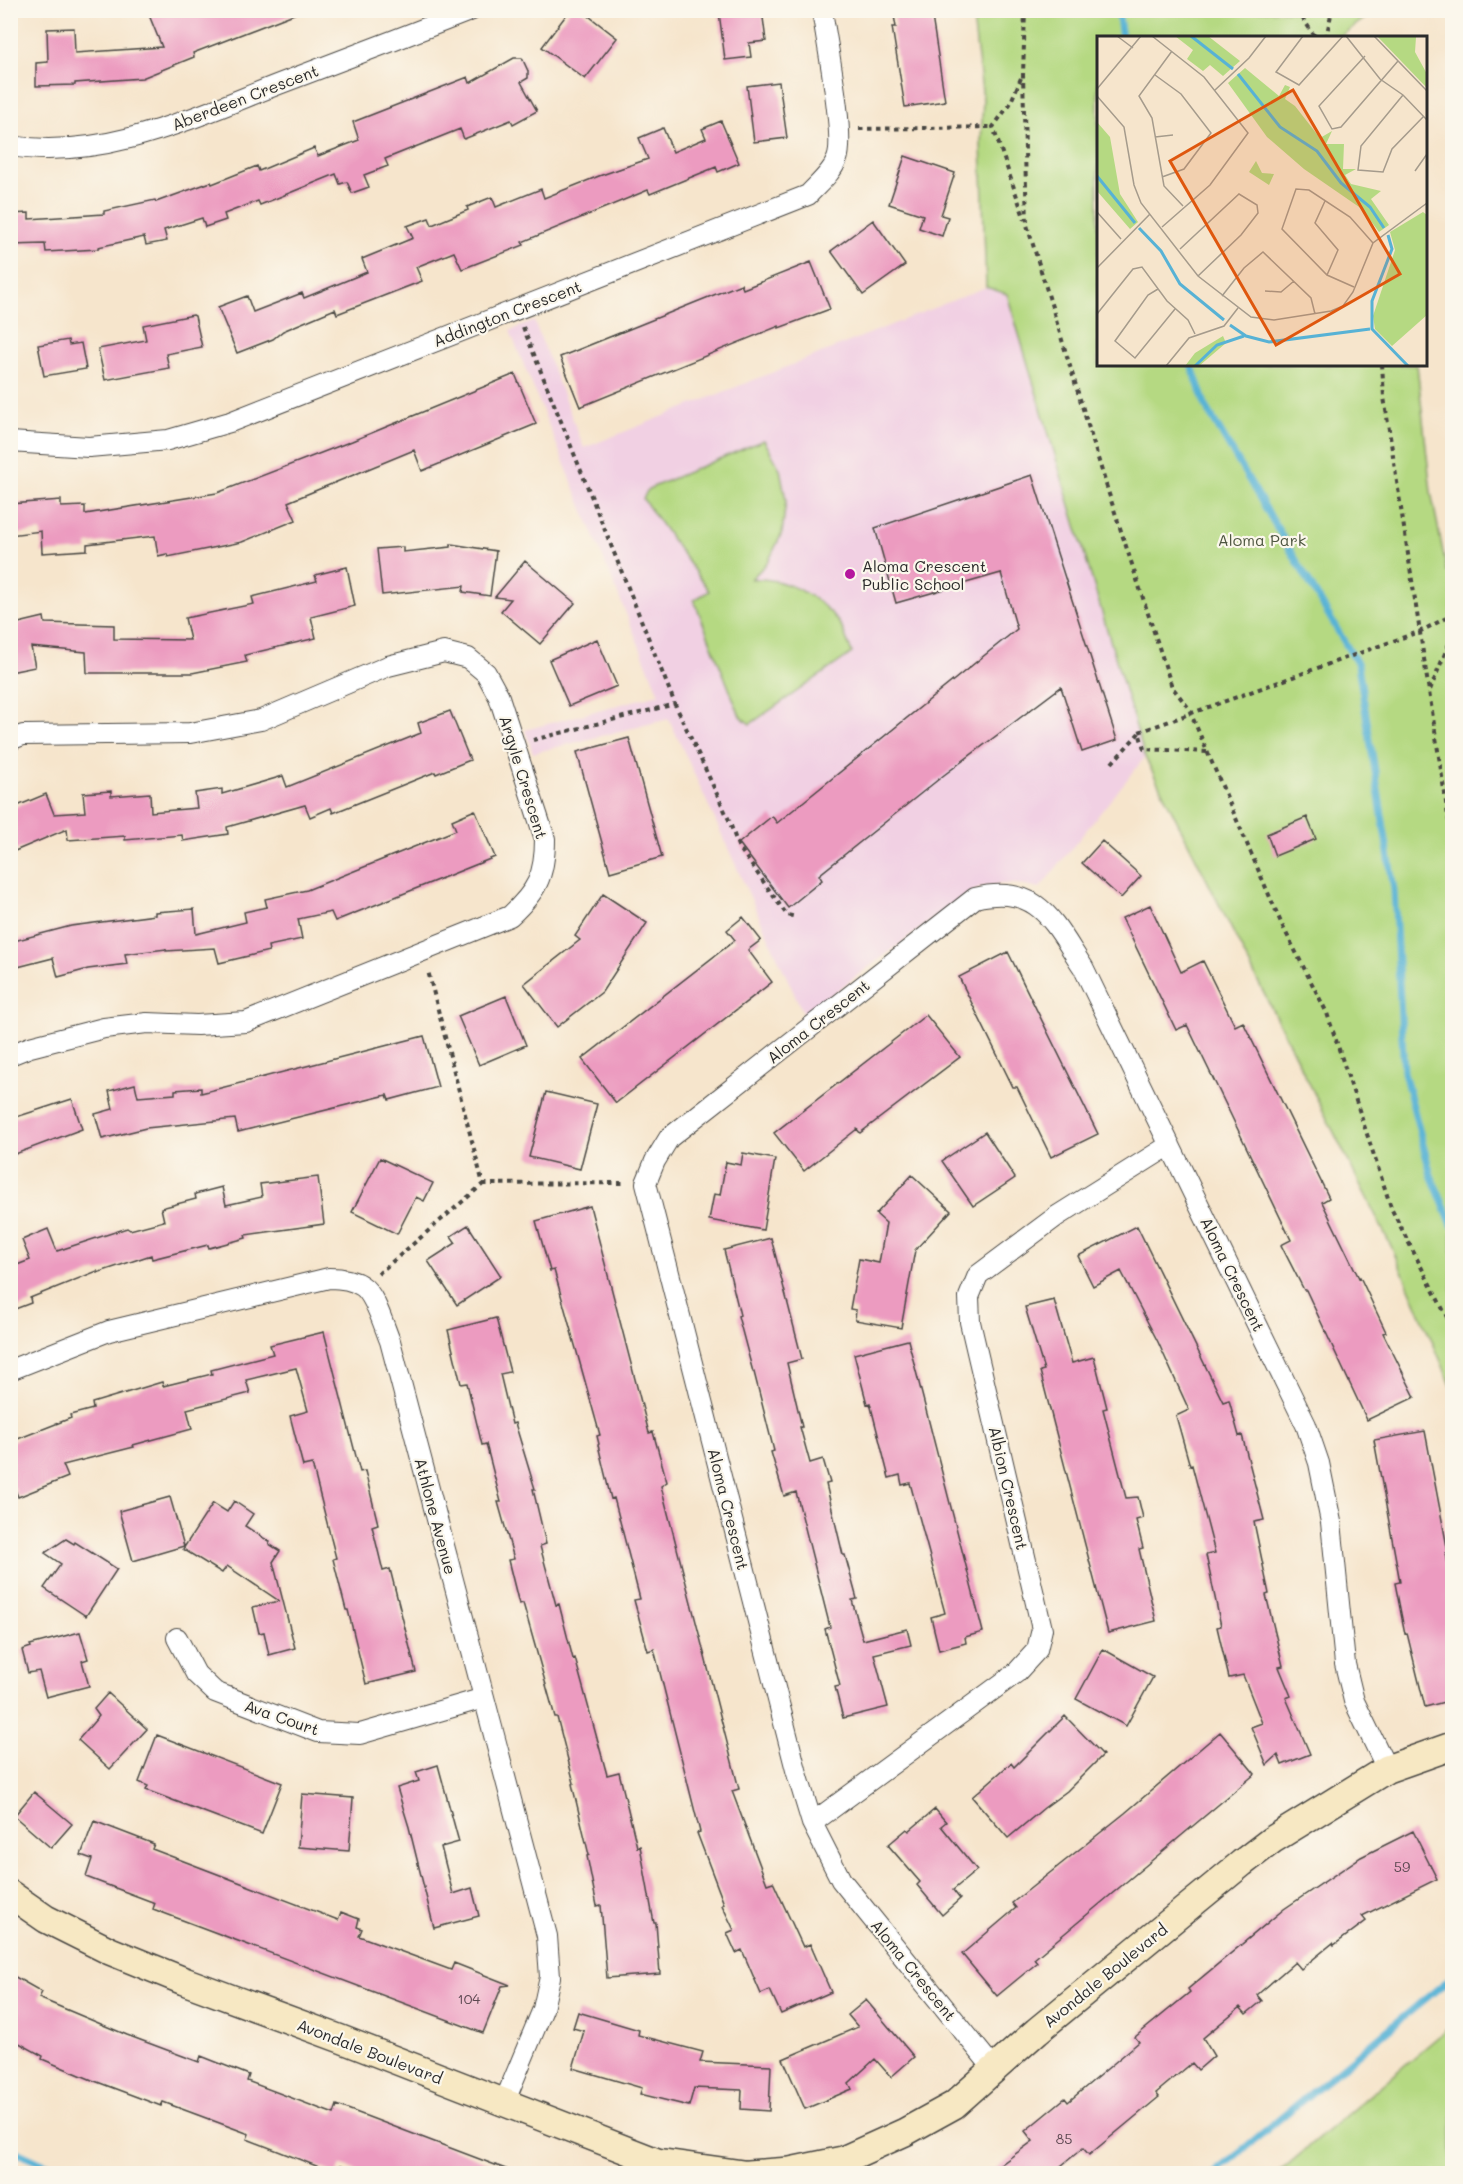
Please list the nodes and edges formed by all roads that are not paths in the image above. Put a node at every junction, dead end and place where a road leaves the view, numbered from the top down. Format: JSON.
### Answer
{"nodes":[{"id":1,"x":472,"y":10,"type":"edge"},
{"id":2,"x":822,"y":10,"type":"edge"},
{"id":3,"x":10,"y":146,"type":"edge"},
{"id":4,"x":10,"y":442,"type":"edge"},
{"id":5,"x":10,"y":740,"type":"edge"},
{"id":6,"x":10,"y":1055,"type":"edge"},
{"id":7,"x":1170,"y":1146,"type":"junction"},
{"id":8,"x":10,"y":1370,"type":"edge"},
{"id":9,"x":177,"y":1638,"type":"dead end"},
{"id":10,"x":484,"y":1698,"type":"junction"},
{"id":11,"x":1452,"y":1746,"type":"edge"},
{"id":12,"x":1387,"y":1769,"type":"junction"},
{"id":13,"x":812,"y":1823,"type":"junction"},
{"id":14,"x":10,"y":1894,"type":"edge"},
{"id":15,"x":994,"y":2069,"type":"junction"},
{"id":16,"x":504,"y":2103,"type":"junction"},
{"id":17,"x":743,"y":2174,"type":"edge"},
{"id":18,"x":748,"y":2174,"type":"edge"}],
"edges":[{"from":1,"to":3,"type":"street","name":"Aberdeen Crescent"},
{"from":2,"to":4,"type":"street","name":"Addington Crescent"},
{"from":5,"to":6,"type":"street","name":"Argyle Crescent"},
{"from":7,"to":12,"type":"street","name":"Aloma Crescent"},
{"from":7,"to":13,"type":"street","name":"Albion Crescent"},
{"from":7,"to":13,"type":"street","name":"Aloma Crescent"},
{"from":8,"to":10,"type":"street","name":"Athlone Avenue"},
{"from":9,"to":10,"type":"street","name":"Ava Court"},
{"from":10,"to":16,"type":"street","name":"Athlone Avenue"},
{"from":11,"to":12,"type":"street","name":"Avondale Boulevard"},
{"from":12,"to":15,"type":"street","name":"Avondale Boulevard"},
{"from":13,"to":15,"type":"street","name":"Aloma Crescent"},
{"from":14,"to":16,"type":"street","name":"Avondale Boulevard"},
{"from":15,"to":18,"type":"street","name":"Avondale Boulevard"},
{"from":16,"to":17,"type":"street","name":"Avondale Boulevard"}]}
